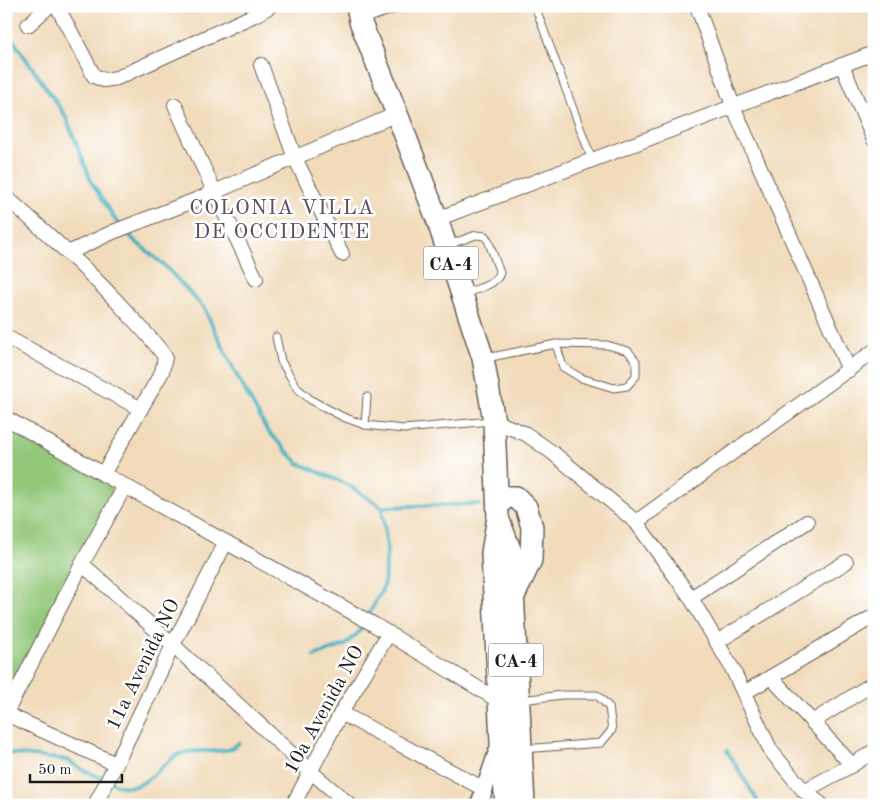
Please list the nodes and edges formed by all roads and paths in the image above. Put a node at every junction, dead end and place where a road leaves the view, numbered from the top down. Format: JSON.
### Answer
{"nodes":[{"id":1,"x":49,"y":6,"type":"edge"},
{"id":2,"x":57,"y":6,"type":"edge"},
{"id":3,"x":270,"y":6,"type":"edge"},
{"id":4,"x":405,"y":6,"type":"edge"},
{"id":5,"x":535,"y":6,"type":"edge"},
{"id":6,"x":697,"y":6,"type":"edge"},
{"id":7,"x":358,"y":14,"type":"edge"},
{"id":8,"x":28,"y":25,"type":"dead end"},
{"id":9,"x":874,"y":53,"type":"edge"},
{"id":10,"x":842,"y":65,"type":"junction"},
{"id":11,"x":261,"y":66,"type":"dead end"},
{"id":12,"x":175,"y":104,"type":"dead end"},
{"id":13,"x":733,"y":106,"type":"junction"},
{"id":14,"x":397,"y":114,"type":"junction"},
{"id":15,"x":874,"y":140,"type":"edge"},
{"id":16,"x":294,"y":158,"type":"junction"},
{"id":17,"x":592,"y":160,"type":"junction"},
{"id":18,"x":214,"y":191,"type":"junction"},
{"id":19,"x":6,"y":197,"type":"edge"},
{"id":20,"x":437,"y":219,"type":"junction"},
{"id":21,"x":446,"y":246,"type":"junction"},
{"id":22,"x":68,"y":253,"type":"junction"},
{"id":23,"x":342,"y":254,"type":"dead end"},
{"id":24,"x":256,"y":279,"type":"dead end"},
{"id":25,"x":462,"y":294,"type":"junction"},
{"id":26,"x":6,"y":337,"type":"edge"},
{"id":27,"x":276,"y":337,"type":"dead end"},
{"id":28,"x":556,"y":344,"type":"junction"},
{"id":29,"x":874,"y":352,"type":"edge"},
{"id":30,"x":483,"y":358,"type":"junction"},
{"id":31,"x":849,"y":370,"type":"junction"},
{"id":32,"x":367,"y":397,"type":"dead end"},
{"id":33,"x":141,"y":409,"type":"junction"},
{"id":34,"x":6,"y":418,"type":"edge"},
{"id":35,"x":494,"y":421,"type":"junction"},
{"id":36,"x":365,"y":425,"type":"junction"},
{"id":37,"x":102,"y":474,"type":"junction"},
{"id":38,"x":125,"y":486,"type":"junction"},
{"id":39,"x":498,"y":511,"type":"junction"},
{"id":40,"x":636,"y":522,"type":"junction"},
{"id":41,"x":807,"y":522,"type":"dead end"},
{"id":42,"x":226,"y":542,"type":"junction"},
{"id":43,"x":846,"y":562,"type":"dead end"},
{"id":44,"x":82,"y":564,"type":"junction"},
{"id":45,"x":513,"y":596,"type":"junction"},
{"id":46,"x":691,"y":598,"type":"junction"},
{"id":47,"x":874,"y":616,"type":"edge"},
{"id":48,"x":389,"y":634,"type":"junction"},
{"id":49,"x":717,"y":642,"type":"junction"},
{"id":50,"x":173,"y":645,"type":"junction"},
{"id":51,"x":771,"y":677,"type":"junction"},
{"id":52,"x":874,"y":683,"type":"edge"},
{"id":53,"x":744,"y":693,"type":"junction"},
{"id":54,"x":509,"y":701,"type":"junction"},
{"id":55,"x":6,"y":713,"type":"edge"},
{"id":56,"x":342,"y":713,"type":"junction"},
{"id":57,"x":812,"y":722,"type":"junction"},
{"id":58,"x":501,"y":742,"type":"junction"},
{"id":59,"x":521,"y":749,"type":"junction"},
{"id":60,"x":874,"y":751,"type":"edge"},
{"id":61,"x":852,"y":765,"type":"junction"},
{"id":62,"x":113,"y":769,"type":"junction"},
{"id":63,"x":310,"y":771,"type":"junction"},
{"id":64,"x":484,"y":789,"type":"junction"},
{"id":65,"x":804,"y":791,"type":"junction"},
{"id":66,"x":95,"y":805,"type":"edge"},
{"id":67,"x":293,"y":805,"type":"edge"},
{"id":68,"x":350,"y":805,"type":"edge"},
{"id":69,"x":479,"y":805,"type":"edge"},
{"id":70,"x":506,"y":805,"type":"edge"},
{"id":71,"x":524,"y":805,"type":"edge"},
{"id":72,"x":822,"y":805,"type":"edge"}],
"edges":[{"from":1,"to":8,"type":"street"},
{"from":2,"to":3,"type":"street"},
{"from":4,"to":7,"type":"lane"},
{"from":5,"to":17,"type":"lane"},
{"from":6,"to":13,"type":"street"},
{"from":7,"to":14,"type":"main road","number":"CA-4"},
{"from":9,"to":10,"type":"street"},
{"from":10,"to":13,"type":"street"},
{"from":10,"to":15,"type":"street"},
{"from":11,"to":16,"type":"street"},
{"from":12,"to":18,"type":"street"},
{"from":13,"to":17,"type":"street"},
{"from":13,"to":31,"type":"street"},
{"from":14,"to":16,"type":"street"},
{"from":14,"to":20,"type":"main road","number":"CA-4"},
{"from":16,"to":18,"type":"street"},
{"from":16,"to":23,"type":"street"},
{"from":17,"to":20,"type":"street"},
{"from":18,"to":22,"type":"street"},
{"from":18,"to":24,"type":"street"},
{"from":19,"to":22,"type":"street"},
{"from":20,"to":21,"type":"main road","number":"CA-4"},
{"from":21,"to":25,"type":"main road","number":"CA-4"},
{"from":21,"to":25,"type":"lane"},
{"from":22,"to":33,"type":"street"},
{"from":25,"to":30,"type":"main road","number":"CA-4"},
{"from":26,"to":33,"type":"street"},
{"from":27,"to":36,"type":"lane"},
{"from":28,"to":28,"type":"lane"},
{"from":28,"to":30,"type":"lane"},
{"from":29,"to":31,"type":"street"},
{"from":30,"to":35,"type":"main road","number":"CA-4"},
{"from":31,"to":40,"type":"street"},
{"from":32,"to":36,"type":"lane"},
{"from":33,"to":37,"type":"street"},
{"from":34,"to":37,"type":"street"},
{"from":35,"to":36,"type":"lane"},
{"from":35,"to":39,"type":"main road","number":"CA-4"},
{"from":35,"to":40,"type":"street"},
{"from":37,"to":38,"type":"street"},
{"from":38,"to":42,"type":"street"},
{"from":38,"to":44,"type":"street"},
{"from":39,"to":45,"type":"main road","number":"CA-4"},
{"from":39,"to":45,"type":"main road"},
{"from":39,"to":54,"type":"main road","number":"CA-4"},
{"from":40,"to":46,"type":"street"},
{"from":41,"to":46,"type":"street"},
{"from":42,"to":48,"type":"street"},
{"from":42,"to":50,"type":"street","name":"11a Avenida NO"},
{"from":43,"to":49,"type":"street"},
{"from":44,"to":50,"type":"street"},
{"from":44,"to":55,"type":"street"},
{"from":45,"to":54,"type":"main road","number":"CA-4"},
{"from":46,"to":49,"type":"street"},
{"from":47,"to":51,"type":"street"},
{"from":48,"to":54,"type":"street"},
{"from":48,"to":56,"type":"street","name":"10a Avenida NO"},
{"from":49,"to":53,"type":"street"},
{"from":50,"to":62,"type":"street","name":"11a Avenida NO"},
{"from":50,"to":63,"type":"street"},
{"from":51,"to":53,"type":"street"},
{"from":51,"to":57,"type":"street"},
{"from":52,"to":57,"type":"street"},
{"from":53,"to":65,"type":"street"},
{"from":54,"to":58,"type":"main road","number":"CA-4"},
{"from":54,"to":59,"type":"main road","number":"CA-4"},
{"from":54,"to":59,"type":"lane"},
{"from":55,"to":62,"type":"street"},
{"from":56,"to":63,"type":"street","name":"10a Avenida NO"},
{"from":56,"to":64,"type":"street"},
{"from":57,"to":61,"type":"street"},
{"from":58,"to":64,"type":"street"},
{"from":58,"to":70,"type":"main road","number":"CA-4"},
{"from":59,"to":71,"type":"main road","number":"CA-4"},
{"from":60,"to":61,"type":"street"},
{"from":61,"to":65,"type":"street"},
{"from":62,"to":66,"type":"street","name":"11a Avenida NO"},
{"from":63,"to":67,"type":"street","name":"10a Avenida NO"},
{"from":63,"to":68,"type":"street"},
{"from":64,"to":69,"type":"street"},
{"from":65,"to":72,"type":"street"}]}
